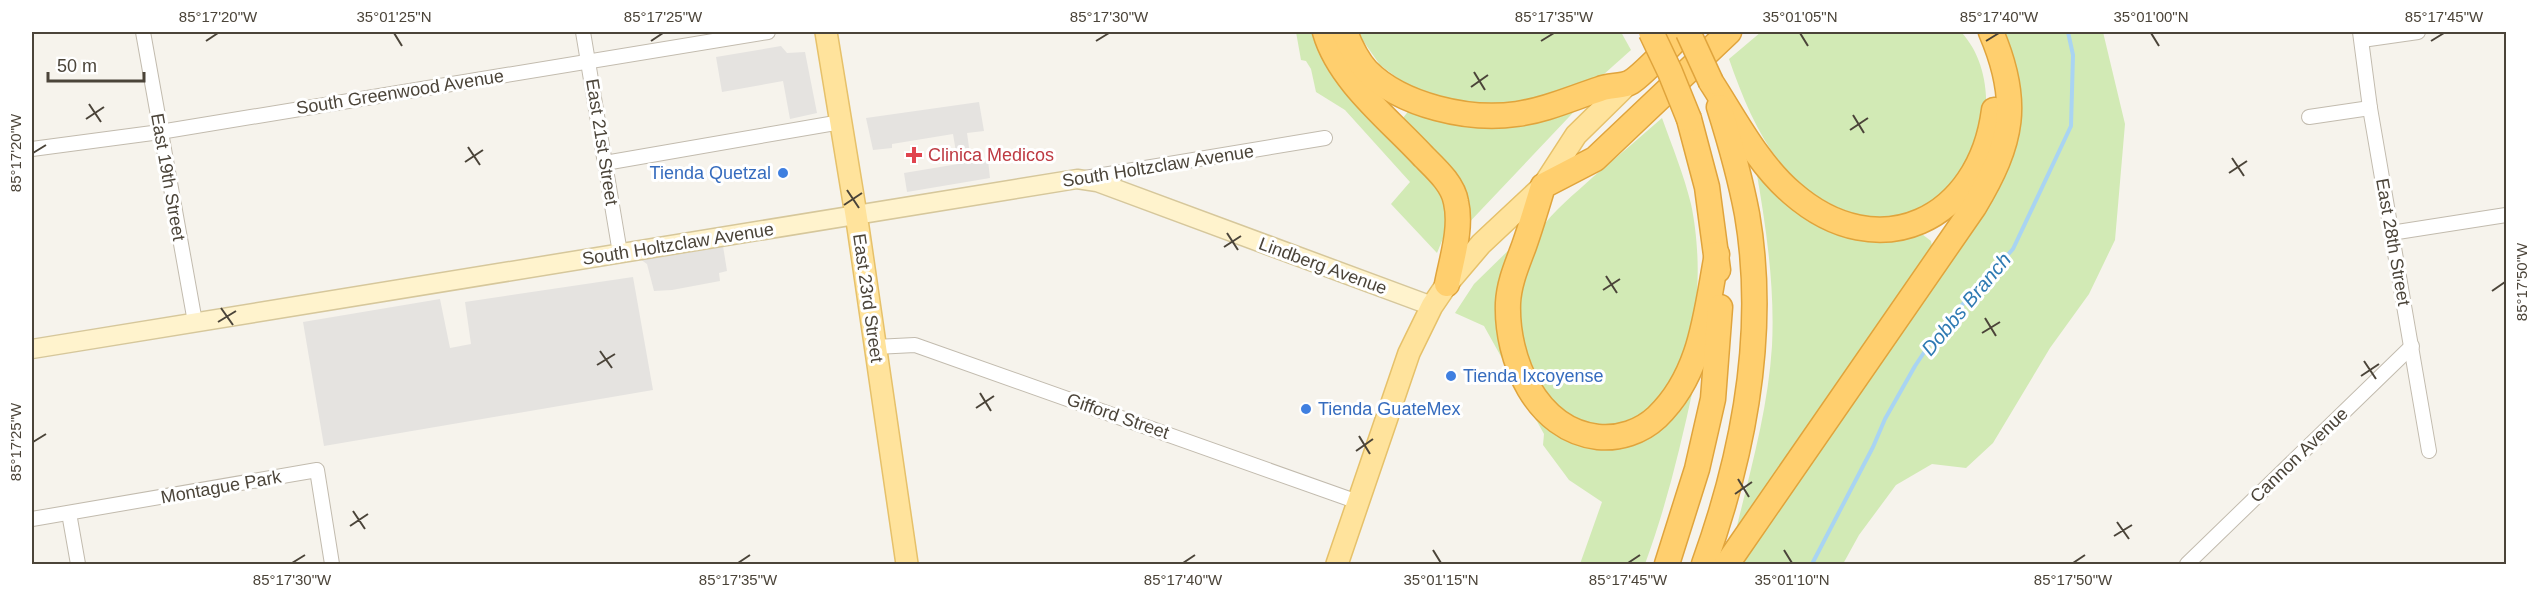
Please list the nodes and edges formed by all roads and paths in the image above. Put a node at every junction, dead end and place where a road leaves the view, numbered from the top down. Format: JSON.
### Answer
{"nodes":[{"id":1,"x":143,"y":32,"type":"edge"},
{"id":2,"x":583,"y":32,"type":"edge"},
{"id":3,"x":768,"y":32,"type":"edge"},
{"id":4,"x":826,"y":32,"type":"edge"},
{"id":5,"x":1325,"y":32,"type":"edge"},
{"id":6,"x":1345,"y":32,"type":"edge"},
{"id":7,"x":1651,"y":32,"type":"edge"},
{"id":8,"x":1686,"y":32,"type":"edge"},
{"id":9,"x":1729,"y":32,"type":"edge"},
{"id":10,"x":1972,"y":32,"type":"edge"},
{"id":11,"x":1991,"y":32,"type":"edge"},
{"id":12,"x":2418,"y":32,"type":"edge"},
{"id":13,"x":2361,"y":36,"type":"edge"},
{"id":14,"x":589,"y":61,"type":"junction"},
{"id":15,"x":1630,"y":82,"type":"junction"},
{"id":16,"x":1710,"y":82,"type":"junction"},
{"id":17,"x":2370,"y":108,"type":"junction"},
{"id":18,"x":2309,"y":117,"type":"dead end"},
{"id":19,"x":841,"y":122,"type":"junction"},
{"id":20,"x":160,"y":132,"type":"junction"},
{"id":21,"x":1325,"y":138,"type":"dead end"},
{"id":22,"x":32,"y":149,"type":"edge"},
{"id":23,"x":606,"y":163,"type":"junction"},
{"id":24,"x":1077,"y":179,"type":"junction"},
{"id":25,"x":1543,"y":186,"type":"junction"},
{"id":26,"x":2506,"y":215,"type":"edge"},
{"id":27,"x":856,"y":216,"type":"junction"},
{"id":28,"x":2391,"y":233,"type":"junction"},
{"id":29,"x":620,"y":253,"type":"junction"},
{"id":30,"x":1717,"y":254,"type":"junction"},
{"id":31,"x":1447,"y":284,"type":"junction"},
{"id":32,"x":1432,"y":306,"type":"junction"},
{"id":33,"x":195,"y":322,"type":"junction"},
{"id":34,"x":2412,"y":346,"type":"junction"},
{"id":35,"x":875,"y":347,"type":"junction"},
{"id":36,"x":32,"y":349,"type":"edge"},
{"id":37,"x":2429,"y":451,"type":"dead end"},
{"id":38,"x":1358,"y":502,"type":"junction"},
{"id":39,"x":69,"y":513,"type":"junction"},
{"id":40,"x":32,"y":519,"type":"edge"},
{"id":41,"x":78,"y":564,"type":"edge"},
{"id":42,"x":332,"y":564,"type":"edge"},
{"id":43,"x":907,"y":564,"type":"edge"},
{"id":44,"x":1337,"y":564,"type":"edge"},
{"id":45,"x":1667,"y":564,"type":"edge"},
{"id":46,"x":1704,"y":564,"type":"edge"},
{"id":47,"x":1727,"y":564,"type":"edge"},
{"id":48,"x":2187,"y":564,"type":"edge"}],
"edges":[{"from":1,"to":20,"type":"street","name":"East 19th Street"},
{"from":2,"to":14,"type":"street","name":"East 21st Street"},
{"from":3,"to":14,"type":"street","name":"South Greenwood Avenue"},
{"from":4,"to":19,"type":"main road","name":"East 23rd Street"},
{"from":5,"to":31,"type":"highway"},
{"from":6,"to":15,"type":"highway"},
{"from":7,"to":30,"type":"highway","bridge":true},
{"from":8,"to":15,"type":"highway"},
{"from":8,"to":16,"type":"highway","bridge":true},
{"from":9,"to":25,"type":"highway"},
{"from":10,"to":16,"type":"highway"},
{"from":11,"to":47,"type":"highway"},
{"from":12,"to":13,"type":"street"},
{"from":13,"to":17,"type":"street","name":"East 28th Street"},
{"from":14,"to":20,"type":"street","name":"South Greenwood Avenue"},
{"from":14,"to":23,"type":"street","name":"East 21st Street"},
{"from":15,"to":25,"type":"main road"},
{"from":16,"to":46,"type":"highway"},
{"from":17,"to":18,"type":"street"},
{"from":17,"to":28,"type":"street","name":"East 28th Street"},
{"from":19,"to":23,"type":"street"},
{"from":19,"to":27,"type":"main road","name":"East 23rd Street"},
{"from":20,"to":22,"type":"street","name":"South Greenwood Avenue"},
{"from":20,"to":33,"type":"street","name":"East 19th Street"},
{"from":21,"to":24,"type":"street","name":"South Holtzclaw Avenue"},
{"from":23,"to":29,"type":"street","name":"East 21st Street"},
{"from":24,"to":27,"type":"main road","name":"South Holtzclaw Avenue"},
{"from":24,"to":32,"type":"main road","name":"Lindberg Avenue"},
{"from":25,"to":30,"type":"highway"},
{"from":25,"to":31,"type":"main road"},
{"from":26,"to":28,"type":"street"},
{"from":27,"to":29,"type":"main road","name":"South Holtzclaw Avenue"},
{"from":27,"to":35,"type":"main road","name":"East 23rd Street"},
{"from":28,"to":34,"type":"street","name":"East 28th Street"},
{"from":29,"to":33,"type":"main road","name":"South Holtzclaw Avenue"},
{"from":30,"to":45,"type":"highway"},
{"from":31,"to":32,"type":"main road"},
{"from":32,"to":38,"type":"main road"},
{"from":33,"to":36,"type":"main road","name":"South Holtzclaw Avenue"},
{"from":34,"to":37,"type":"street","name":"East 28th Street"},
{"from":34,"to":48,"type":"street","name":"Cannon Avenue"},
{"from":35,"to":38,"type":"street","name":"Gifford Street"},
{"from":35,"to":43,"type":"main road","name":"East 23rd Street"},
{"from":38,"to":44,"type":"main road"},
{"from":39,"to":40,"type":"street","name":"Montague Park"},
{"from":39,"to":41,"type":"street"},
{"from":39,"to":42,"type":"street","name":"Montague Park"}]}
